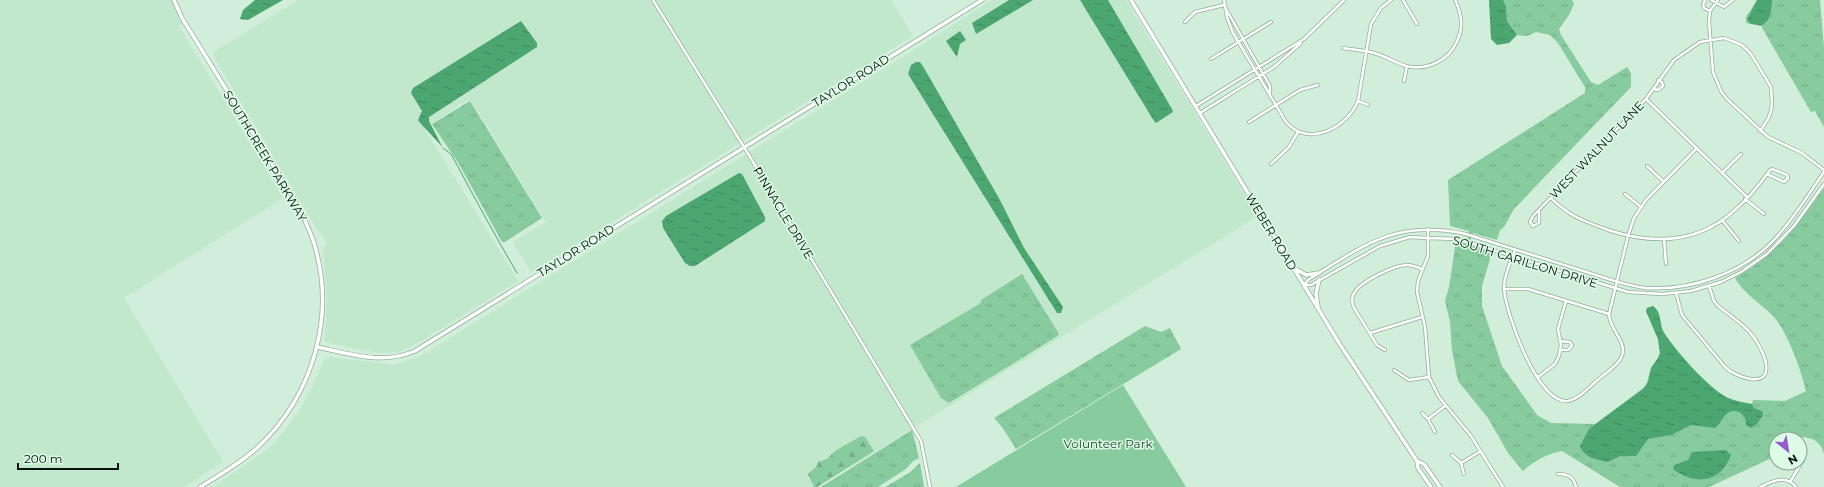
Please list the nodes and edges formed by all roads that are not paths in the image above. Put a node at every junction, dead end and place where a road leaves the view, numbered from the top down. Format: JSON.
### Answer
{"nodes":[{"id":1,"x":174,"y":0,"type":"edge"},
{"id":2,"x":653,"y":0,"type":"edge"},
{"id":3,"x":982,"y":0,"type":"edge"},
{"id":4,"x":1131,"y":0,"type":"edge"},
{"id":5,"x":1224,"y":0,"type":"edge"},
{"id":6,"x":1344,"y":0,"type":"edge"},
{"id":7,"x":1391,"y":0,"type":"edge"},
{"id":8,"x":1403,"y":0,"type":"edge"},
{"id":9,"x":1454,"y":0,"type":"edge"},
{"id":10,"x":1705,"y":0,"type":"edge"},
{"id":11,"x":1711,"y":0,"type":"edge"},
{"id":12,"x":1718,"y":0,"type":"edge"},
{"id":13,"x":1733,"y":0,"type":"edge"},
{"id":14,"x":1715,"y":3,"type":"junction"},
{"id":15,"x":1224,"y":5,"type":"junction"},
{"id":16,"x":1710,"y":11,"type":"junction"},
{"id":17,"x":1185,"y":22,"type":"dead end"},
{"id":18,"x":1271,"y":22,"type":"dead end"},
{"id":19,"x":1417,"y":24,"type":"dead end"},
{"id":20,"x":1242,"y":39,"type":"junction"},
{"id":21,"x":1710,"y":39,"type":"junction"},
{"id":22,"x":1304,"y":40,"type":"junction"},
{"id":23,"x":1238,"y":42,"type":"junction"},
{"id":24,"x":1343,"y":48,"type":"dead end"},
{"id":25,"x":1366,"y":51,"type":"junction"},
{"id":26,"x":1211,"y":59,"type":"dead end"},
{"id":27,"x":1407,"y":66,"type":"junction"},
{"id":28,"x":1260,"y":68,"type":"junction"},
{"id":29,"x":1255,"y":71,"type":"junction"},
{"id":30,"x":1263,"y":74,"type":"junction"},
{"id":31,"x":1258,"y":77,"type":"junction"},
{"id":32,"x":1658,"y":80,"type":"junction"},
{"id":33,"x":1404,"y":81,"type":"dead end"},
{"id":34,"x":1318,"y":85,"type":"dead end"},
{"id":35,"x":1654,"y":89,"type":"junction"},
{"id":36,"x":1270,"y":97,"type":"junction"},
{"id":37,"x":1646,"y":99,"type":"junction"},
{"id":38,"x":1358,"y":102,"type":"junction"},
{"id":39,"x":1276,"y":105,"type":"junction"},
{"id":40,"x":1368,"y":105,"type":"dead end"},
{"id":41,"x":1196,"y":106,"type":"junction"},
{"id":42,"x":1200,"y":113,"type":"junction"},
{"id":43,"x":1249,"y":122,"type":"dead end"},
{"id":44,"x":1760,"y":131,"type":"junction"},
{"id":45,"x":1298,"y":132,"type":"junction"},
{"id":46,"x":744,"y":147,"type":"junction"},
{"id":47,"x":1696,"y":149,"type":"junction"},
{"id":48,"x":1741,"y":154,"type":"dead end"},
{"id":49,"x":1271,"y":164,"type":"dead end"},
{"id":50,"x":1647,"y":166,"type":"dead end"},
{"id":51,"x":1824,"y":171,"type":"edge"},
{"id":52,"x":1722,"y":173,"type":"junction"},
{"id":53,"x":1767,"y":174,"type":"junction"},
{"id":54,"x":1664,"y":182,"type":"junction"},
{"id":55,"x":1824,"y":184,"type":"edge"},
{"id":56,"x":1625,"y":194,"type":"dead end"},
{"id":57,"x":1551,"y":198,"type":"junction"},
{"id":58,"x":1746,"y":198,"type":"junction"},
{"id":59,"x":1641,"y":207,"type":"junction"},
{"id":60,"x":1539,"y":211,"type":"junction"},
{"id":61,"x":1764,"y":214,"type":"dead end"},
{"id":62,"x":1722,"y":220,"type":"junction"},
{"id":63,"x":1428,"y":229,"type":"junction"},
{"id":64,"x":1628,"y":236,"type":"junction"},
{"id":65,"x":1428,"y":238,"type":"junction"},
{"id":66,"x":1664,"y":239,"type":"junction"},
{"id":67,"x":1739,"y":240,"type":"dead end"},
{"id":68,"x":1515,"y":250,"type":"junction"},
{"id":69,"x":1513,"y":256,"type":"junction"},
{"id":70,"x":1666,"y":264,"type":"dead end"},
{"id":71,"x":1292,"y":267,"type":"junction"},
{"id":72,"x":1422,"y":269,"type":"junction"},
{"id":73,"x":1319,"y":273,"type":"junction"},
{"id":74,"x":1319,"y":280,"type":"junction"},
{"id":75,"x":1618,"y":282,"type":"junction"},
{"id":76,"x":1304,"y":286,"type":"junction"},
{"id":77,"x":1709,"y":286,"type":"junction"},
{"id":78,"x":1504,"y":288,"type":"junction"},
{"id":79,"x":1616,"y":289,"type":"junction"},
{"id":80,"x":1676,"y":293,"type":"junction"},
{"id":81,"x":1566,"y":301,"type":"junction"},
{"id":82,"x":1319,"y":310,"type":"junction"},
{"id":83,"x":1609,"y":314,"type":"junction"},
{"id":84,"x":1422,"y":317,"type":"junction"},
{"id":85,"x":1370,"y":333,"type":"junction"},
{"id":86,"x":1560,"y":341,"type":"junction"},
{"id":87,"x":317,"y":347,"type":"junction"},
{"id":88,"x":1384,"y":350,"type":"dead end"},
{"id":89,"x":1561,"y":350,"type":"junction"},
{"id":90,"x":1394,"y":370,"type":"dead end"},
{"id":91,"x":1429,"y":377,"type":"junction"},
{"id":92,"x":1538,"y":377,"type":"junction"},
{"id":93,"x":1445,"y":406,"type":"junction"},
{"id":94,"x":1422,"y":413,"type":"dead end"},
{"id":95,"x":1428,"y":419,"type":"junction"},
{"id":96,"x":1435,"y":432,"type":"dead end"},
{"id":97,"x":1481,"y":451,"type":"junction"},
{"id":98,"x":1452,"y":455,"type":"dead end"},
{"id":99,"x":1417,"y":460,"type":"junction"},
{"id":100,"x":1461,"y":463,"type":"junction"},
{"id":101,"x":1796,"y":471,"type":"edge"},
{"id":102,"x":1464,"y":474,"type":"dead end"},
{"id":103,"x":1558,"y":474,"type":"dead end"},
{"id":104,"x":1790,"y":482,"type":"junction"},
{"id":105,"x":200,"y":487,"type":"edge"},
{"id":106,"x":930,"y":487,"type":"edge"},
{"id":107,"x":1431,"y":487,"type":"edge"},
{"id":108,"x":1440,"y":487,"type":"edge"},
{"id":109,"x":1503,"y":487,"type":"edge"},
{"id":110,"x":1576,"y":487,"type":"edge"},
{"id":111,"x":1760,"y":487,"type":"edge"},
{"id":112,"x":1796,"y":487,"type":"edge"}],
"edges":[{"from":1,"to":87,"type":"main road","name":"SOUTHCREEK PARKWAY"},
{"from":2,"to":46,"type":"street","name":"PINNACLE DRIVE"},
{"from":3,"to":46,"type":"main road","name":"TAYLOR ROAD"},
{"from":4,"to":41,"type":"main road","name":"WEBER ROAD"},
{"from":5,"to":15,"type":"street"},
{"from":6,"to":22,"type":"street"},
{"from":7,"to":25,"type":"street"},
{"from":8,"to":19,"type":"street"},
{"from":9,"to":27,"type":"street"},
{"from":10,"to":16,"type":"street"},
{"from":11,"to":14,"type":"street"},
{"from":12,"to":14,"type":"street"},
{"from":13,"to":14,"type":"street"},
{"from":14,"to":16,"type":"street"},
{"from":15,"to":17,"type":"street"},
{"from":15,"to":20,"type":"street"},
{"from":15,"to":23,"type":"street"},
{"from":16,"to":21,"type":"street"},
{"from":18,"to":20,"type":"street"},
{"from":20,"to":23,"type":"street"},
{"from":20,"to":28,"type":"street"},
{"from":21,"to":32,"type":"street","name":"WEST WALNUT LANE"},
{"from":21,"to":44,"type":"street"},
{"from":21,"to":44,"type":"street"},
{"from":22,"to":28,"type":"street"},
{"from":22,"to":30,"type":"street"},
{"from":23,"to":26,"type":"street"},
{"from":23,"to":29,"type":"street"},
{"from":24,"to":25,"type":"street"},
{"from":25,"to":27,"type":"street"},
{"from":25,"to":38,"type":"street"},
{"from":27,"to":33,"type":"street"},
{"from":28,"to":29,"type":"street"},
{"from":28,"to":30,"type":"street"},
{"from":29,"to":31,"type":"street"},
{"from":29,"to":41,"type":"street"},
{"from":30,"to":31,"type":"street"},
{"from":30,"to":36,"type":"street"},
{"from":31,"to":36,"type":"street"},
{"from":31,"to":42,"type":"street"},
{"from":32,"to":35,"type":"street","name":"WEST WALNUT LANE"},
{"from":32,"to":35,"type":"street","name":"WEST WALNUT LANE"},
{"from":34,"to":39,"type":"street"},
{"from":35,"to":37,"type":"street","name":"WEST WALNUT LANE"},
{"from":36,"to":39,"type":"street"},
{"from":37,"to":47,"type":"street"},
{"from":37,"to":57,"type":"street","name":"WEST WALNUT LANE"},
{"from":38,"to":40,"type":"street"},
{"from":38,"to":45,"type":"street"},
{"from":39,"to":43,"type":"street"},
{"from":39,"to":45,"type":"street"},
{"from":41,"to":42,"type":"main road","name":"WEBER ROAD"},
{"from":42,"to":71,"type":"main road","name":"WEBER ROAD"},
{"from":44,"to":51,"type":"street"},
{"from":45,"to":49,"type":"street"},
{"from":46,"to":87,"type":"main road","name":"TAYLOR ROAD"},
{"from":46,"to":106,"type":"street","name":"PINNACLE DRIVE"},
{"from":47,"to":52,"type":"street"},
{"from":47,"to":54,"type":"street"},
{"from":48,"to":52,"type":"street"},
{"from":50,"to":54,"type":"street"},
{"from":51,"to":75,"type":"street","name":"SOUTH CARILLON DRIVE"},
{"from":52,"to":58,"type":"street"},
{"from":53,"to":53,"type":"street"},
{"from":53,"to":58,"type":"street"},
{"from":54,"to":59,"type":"street"},
{"from":55,"to":77,"type":"street","name":"SOUTH CARILLON DRIVE"},
{"from":56,"to":59,"type":"street"},
{"from":57,"to":60,"type":"street","name":"WEST WALNUT LANE"},
{"from":57,"to":64,"type":"street"},
{"from":58,"to":61,"type":"street"},
{"from":58,"to":62,"type":"street"},
{"from":59,"to":64,"type":"street"},
{"from":60,"to":60,"type":"street","name":"WEST WALNUT LANE"},
{"from":62,"to":66,"type":"street"},
{"from":62,"to":67,"type":"street"},
{"from":63,"to":65,"type":"street"},
{"from":63,"to":68,"type":"street","name":"SOUTH CARILLON DRIVE"},
{"from":63,"to":73,"type":"street","name":"SOUTH CARILLON DRIVE"},
{"from":64,"to":66,"type":"street"},
{"from":64,"to":75,"type":"street"},
{"from":65,"to":69,"type":"street","name":"SOUTH CARILLON DRIVE"},
{"from":65,"to":72,"type":"street"},
{"from":65,"to":74,"type":"street","name":"SOUTH CARILLON DRIVE"},
{"from":66,"to":70,"type":"street"},
{"from":68,"to":69,"type":"street"},
{"from":68,"to":75,"type":"street","name":"SOUTH CARILLON DRIVE"},
{"from":69,"to":78,"type":"street"},
{"from":69,"to":79,"type":"street","name":"SOUTH CARILLON DRIVE"},
{"from":71,"to":73,"type":"main road"},
{"from":71,"to":76,"type":"main road","name":"WEBER ROAD"},
{"from":72,"to":84,"type":"street"},
{"from":72,"to":85,"type":"street"},
{"from":73,"to":76,"type":"street","name":"SOUTH CARILLON DRIVE"},
{"from":74,"to":76,"type":"street","name":"SOUTH CARILLON DRIVE"},
{"from":74,"to":82,"type":"main road"},
{"from":75,"to":79,"type":"street"},
{"from":76,"to":82,"type":"main road","name":"WEBER ROAD"},
{"from":77,"to":80,"type":"street","name":"SOUTH CARILLON DRIVE"},
{"from":77,"to":80,"type":"street"},
{"from":78,"to":81,"type":"street"},
{"from":78,"to":92,"type":"street"},
{"from":79,"to":80,"type":"street","name":"SOUTH CARILLON DRIVE"},
{"from":79,"to":83,"type":"street"},
{"from":81,"to":83,"type":"street"},
{"from":81,"to":86,"type":"street"},
{"from":82,"to":99,"type":"main road","name":"WEBER ROAD"},
{"from":83,"to":92,"type":"street"},
{"from":84,"to":85,"type":"street"},
{"from":84,"to":91,"type":"street"},
{"from":85,"to":88,"type":"street"},
{"from":86,"to":89,"type":"street"},
{"from":86,"to":89,"type":"street"},
{"from":87,"to":105,"type":"main road"},
{"from":89,"to":92,"type":"street"},
{"from":90,"to":91,"type":"street"},
{"from":91,"to":93,"type":"street"},
{"from":93,"to":95,"type":"street"},
{"from":93,"to":97,"type":"street"},
{"from":94,"to":95,"type":"street"},
{"from":95,"to":96,"type":"street"},
{"from":97,"to":100,"type":"street"},
{"from":97,"to":109,"type":"street"},
{"from":98,"to":100,"type":"street"},
{"from":99,"to":107,"type":"main road","name":"WEBER ROAD"},
{"from":99,"to":108,"type":"main road","name":"WEBER ROAD"},
{"from":100,"to":102,"type":"street"},
{"from":101,"to":104,"type":"street"},
{"from":103,"to":110,"type":"street"},
{"from":104,"to":111,"type":"street"},
{"from":104,"to":112,"type":"street"}]}
